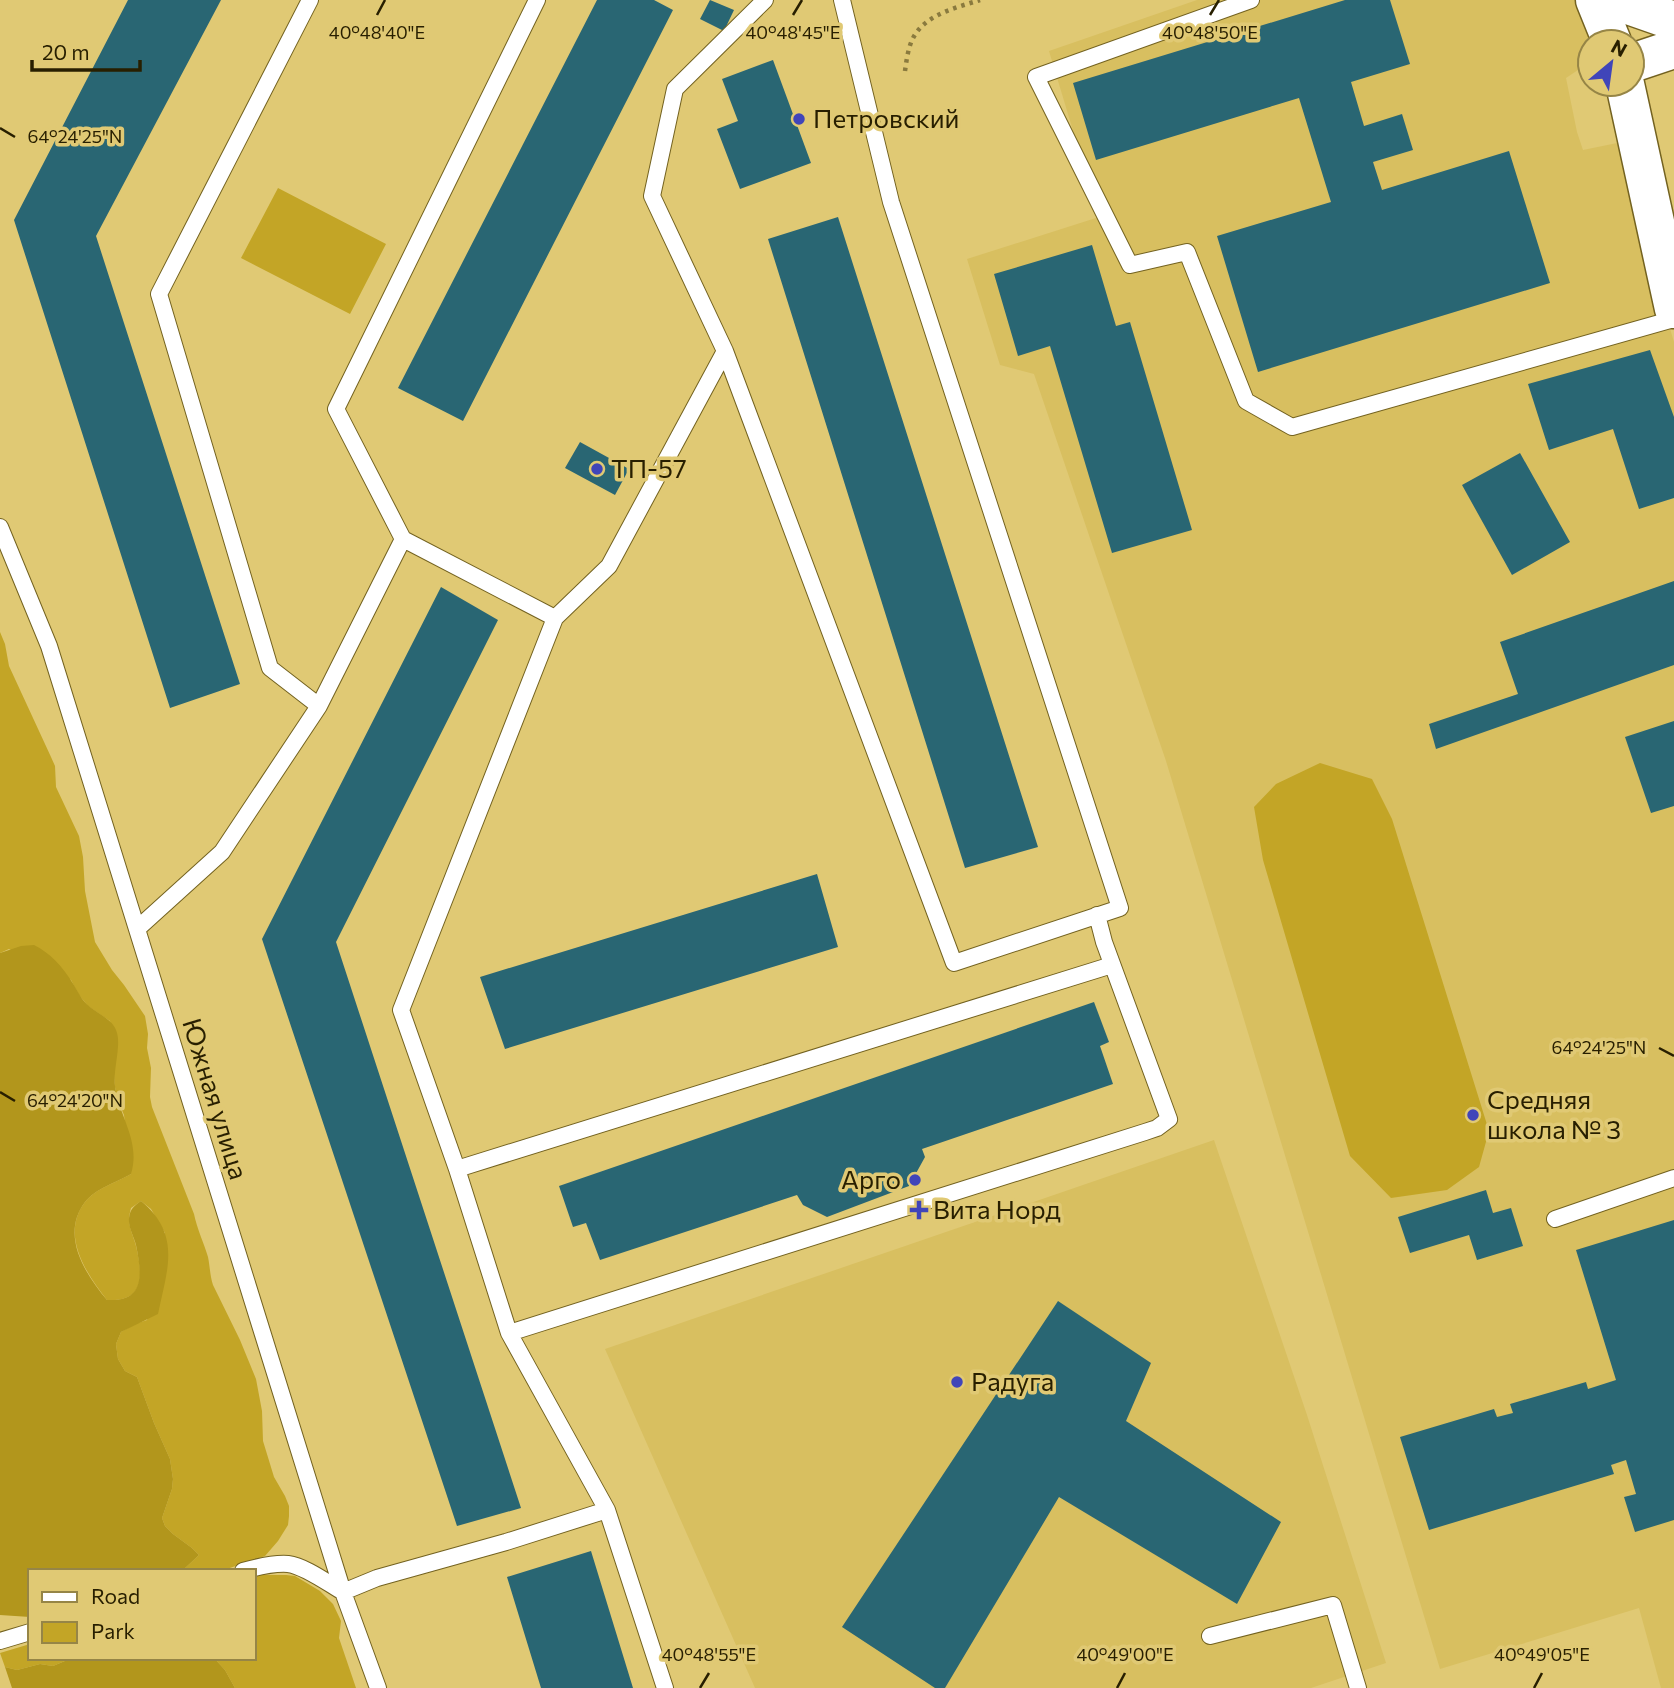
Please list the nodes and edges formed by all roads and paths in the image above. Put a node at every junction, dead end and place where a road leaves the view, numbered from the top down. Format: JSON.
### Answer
{"nodes":[{"id":1,"x":310,"y":0,"type":"edge"},
{"id":2,"x":537,"y":0,"type":"edge"},
{"id":3,"x":765,"y":0,"type":"edge"},
{"id":4,"x":842,"y":0,"type":"edge"},
{"id":5,"x":980,"y":0,"type":"edge"},
{"id":6,"x":1251,"y":0,"type":"edge"},
{"id":7,"x":1595,"y":0,"type":"edge"},
{"id":8,"x":1614,"y":0,"type":"edge"},
{"id":9,"x":1663,"y":11,"type":"edge"},
{"id":10,"x":1606,"y":28,"type":"edge"},
{"id":11,"x":1674,"y":49,"type":"edge"},
{"id":12,"x":1646,"y":58,"type":"edge"},
{"id":13,"x":905,"y":71,"type":"dead end"},
{"id":14,"x":1629,"y":98,"type":"edge"},
{"id":15,"x":1674,"y":309,"type":"edge"},
{"id":16,"x":1674,"y":319,"type":"edge"},
{"id":17,"x":725,"y":351,"type":"junction"},
{"id":18,"x":0,"y":527,"type":"edge"},
{"id":19,"x":403,"y":539,"type":"junction"},
{"id":20,"x":555,"y":618,"type":"junction"},
{"id":21,"x":319,"y":706,"type":"junction"},
{"id":22,"x":1097,"y":915,"type":"junction"},
{"id":23,"x":137,"y":929,"type":"junction"},
{"id":24,"x":1112,"y":965,"type":"junction"},
{"id":25,"x":457,"y":1169,"type":"junction"},
{"id":26,"x":1674,"y":1178,"type":"edge"},
{"id":27,"x":1555,"y":1219,"type":"dead end"},
{"id":28,"x":509,"y":1333,"type":"junction"},
{"id":29,"x":607,"y":1510,"type":"junction"},
{"id":30,"x":249,"y":1569,"type":"edge"},
{"id":31,"x":343,"y":1592,"type":"junction"},
{"id":32,"x":28,"y":1633,"type":"edge"},
{"id":33,"x":1210,"y":1636,"type":"dead end"},
{"id":34,"x":0,"y":1641,"type":"edge"},
{"id":35,"x":378,"y":1688,"type":"edge"},
{"id":36,"x":665,"y":1688,"type":"edge"},
{"id":37,"x":1358,"y":1688,"type":"edge"}],
"edges":[{"from":1,"to":21,"type":"lane"},
{"from":2,"to":19,"type":"lane"},
{"from":3,"to":17,"type":"lane"},
{"from":4,"to":22,"type":"lane"},
{"from":5,"to":13,"type":"path"},
{"from":6,"to":16,"type":"lane"},
{"from":7,"to":10,"type":"street"},
{"from":8,"to":9,"type":"street"},
{"from":11,"to":12,"type":"street"},
{"from":14,"to":15,"type":"street"},
{"from":17,"to":20,"type":"lane"},
{"from":17,"to":22,"type":"lane"},
{"from":18,"to":23,"type":"lane","name":"Южная улица"},
{"from":19,"to":20,"type":"lane"},
{"from":19,"to":21,"type":"lane"},
{"from":20,"to":25,"type":"lane"},
{"from":21,"to":23,"type":"lane"},
{"from":22,"to":24,"type":"lane"},
{"from":23,"to":31,"type":"lane","name":"Южная улица"},
{"from":24,"to":25,"type":"lane"},
{"from":24,"to":28,"type":"lane"},
{"from":25,"to":28,"type":"lane"},
{"from":26,"to":27,"type":"lane"},
{"from":28,"to":29,"type":"lane"},
{"from":29,"to":31,"type":"lane"},
{"from":29,"to":36,"type":"lane"},
{"from":30,"to":31,"type":"lane"},
{"from":31,"to":35,"type":"lane","name":"Южная улица"},
{"from":32,"to":34,"type":"lane"},
{"from":33,"to":37,"type":"lane"}]}
